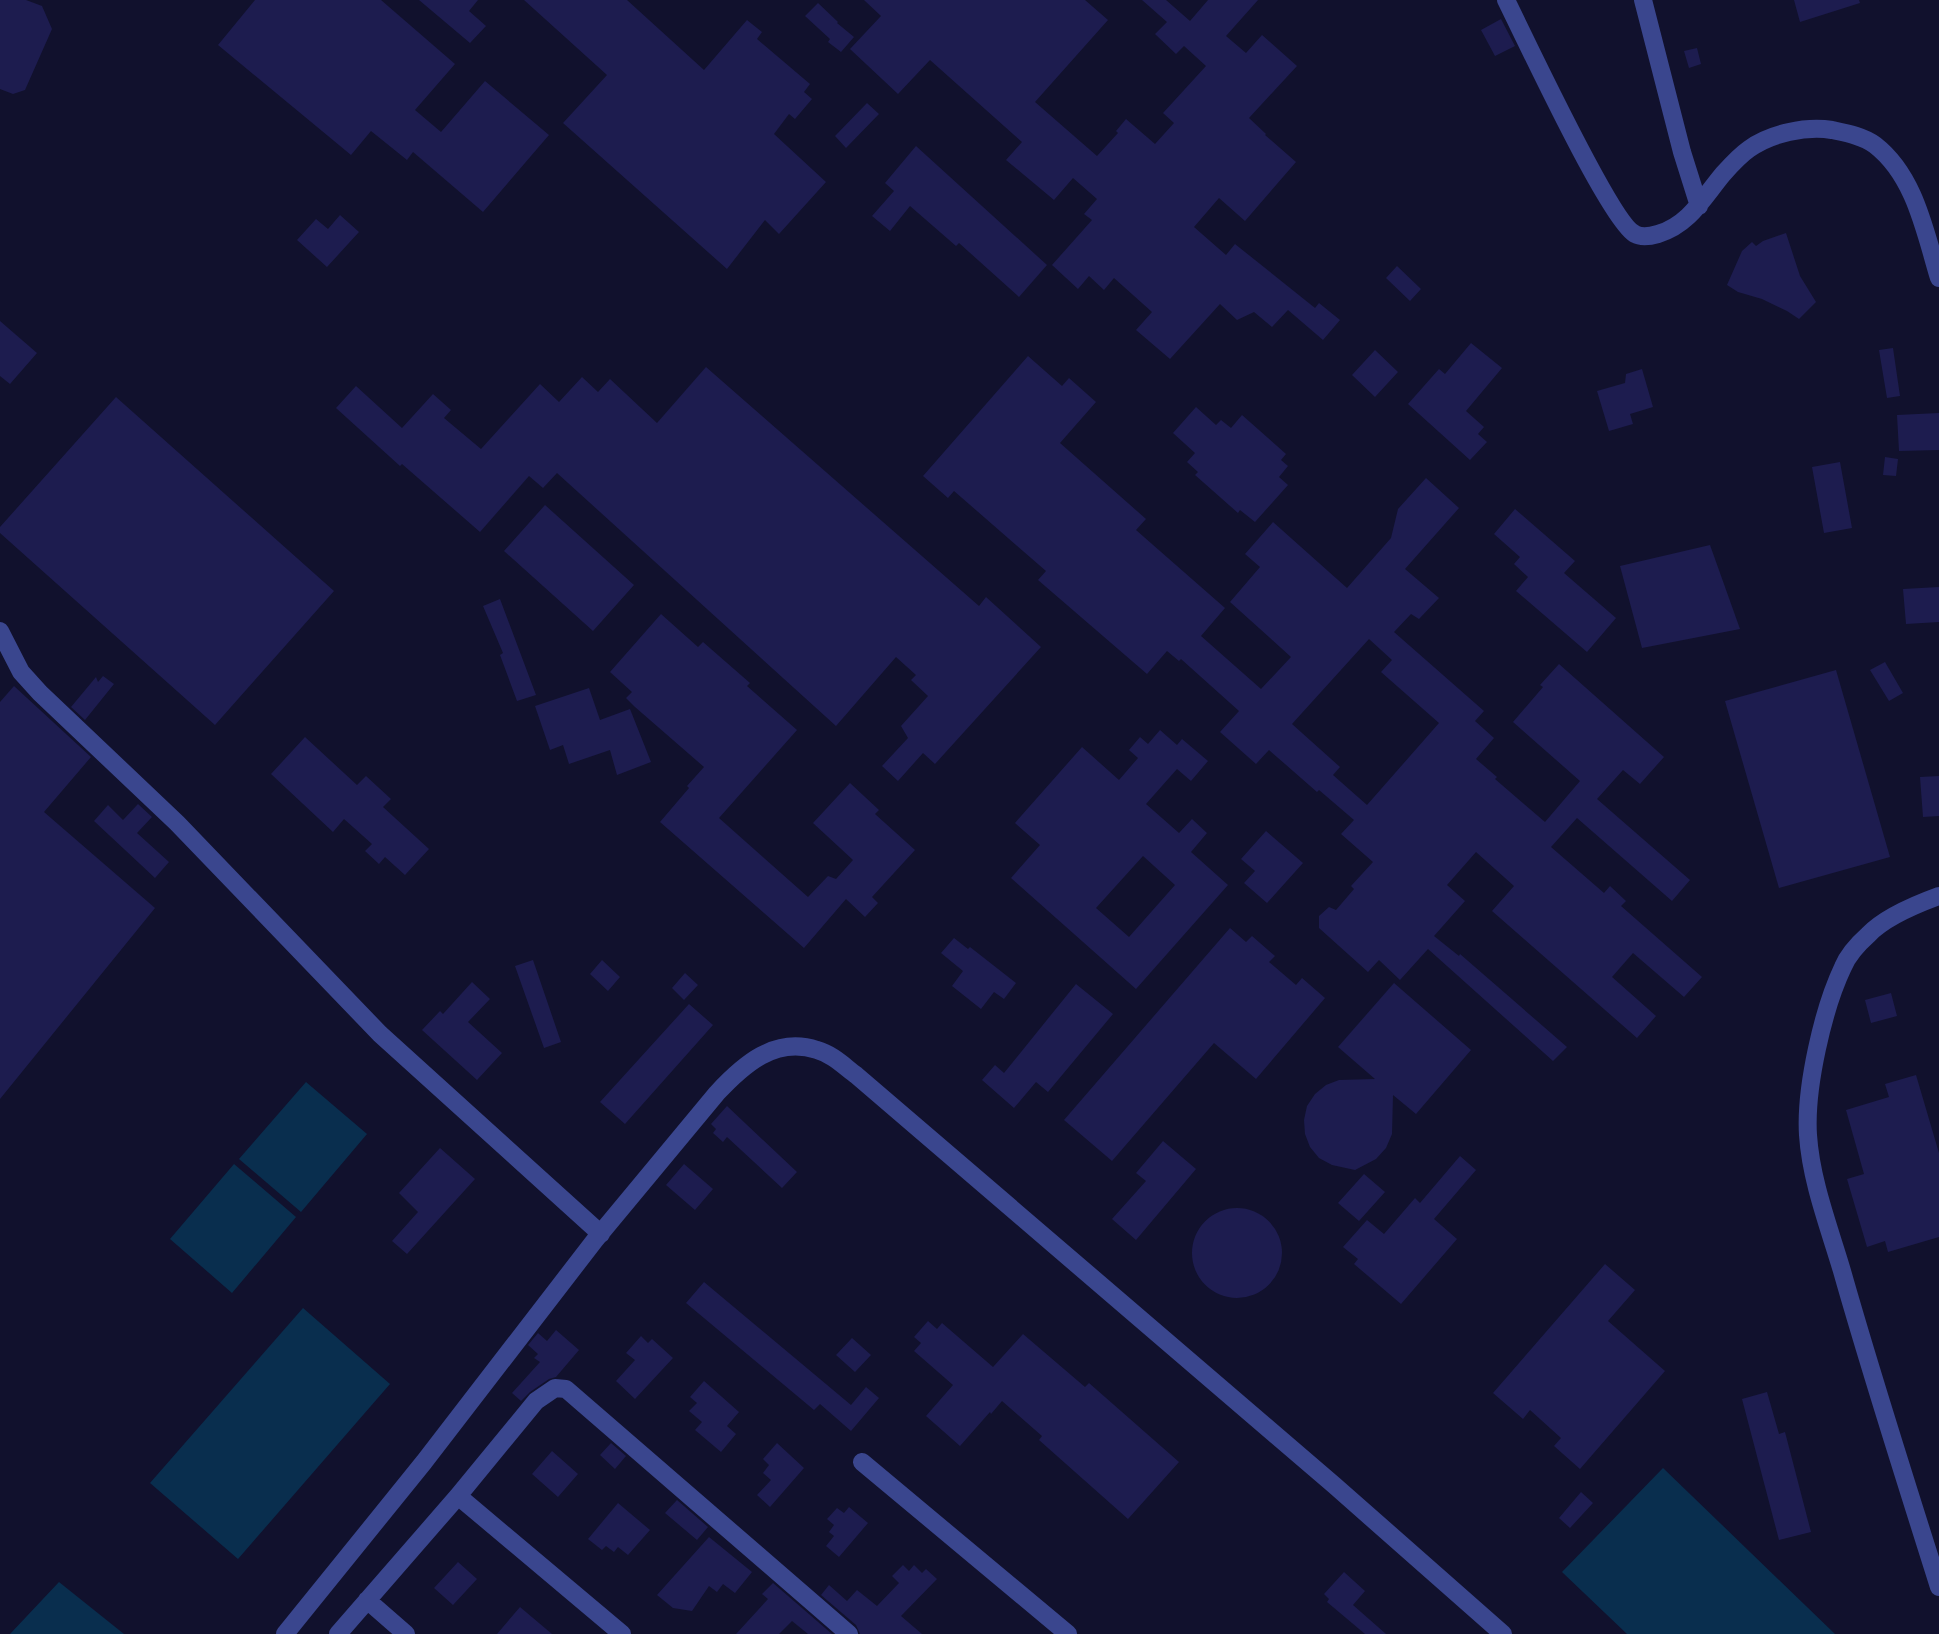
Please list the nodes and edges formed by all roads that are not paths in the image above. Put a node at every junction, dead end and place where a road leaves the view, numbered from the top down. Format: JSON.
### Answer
{"nodes":[{"id":1,"x":1506,"y":0,"type":"edge"},
{"id":2,"x":1643,"y":0,"type":"edge"},
{"id":3,"x":1699,"y":206,"type":"junction"},
{"id":4,"x":1939,"y":278,"type":"edge"},
{"id":5,"x":0,"y":631,"type":"edge"},
{"id":6,"x":1939,"y":896,"type":"edge"},
{"id":7,"x":601,"y":1234,"type":"junction"},
{"id":8,"x":862,"y":1462,"type":"dead end"},
{"id":9,"x":458,"y":1496,"type":"junction"},
{"id":10,"x":1939,"y":1587,"type":"edge"},
{"id":11,"x":367,"y":1600,"type":"junction"},
{"id":12,"x":285,"y":1634,"type":"edge"},
{"id":13,"x":339,"y":1634,"type":"edge"},
{"id":14,"x":406,"y":1634,"type":"edge"},
{"id":15,"x":622,"y":1634,"type":"edge"},
{"id":16,"x":849,"y":1634,"type":"edge"},
{"id":17,"x":1068,"y":1634,"type":"edge"},
{"id":18,"x":1503,"y":1634,"type":"edge"}],
"edges":[{"from":1,"to":3,"type":"street"},
{"from":2,"to":3,"type":"street"},
{"from":3,"to":4,"type":"street"},
{"from":5,"to":7,"type":"street"},
{"from":6,"to":10,"type":"street"},
{"from":7,"to":12,"type":"street"},
{"from":7,"to":18,"type":"street"},
{"from":8,"to":17,"type":"street"},
{"from":9,"to":11,"type":"street"},
{"from":9,"to":15,"type":"street"},
{"from":9,"to":16,"type":"street"},
{"from":11,"to":13,"type":"street"},
{"from":11,"to":14,"type":"street"}]}
